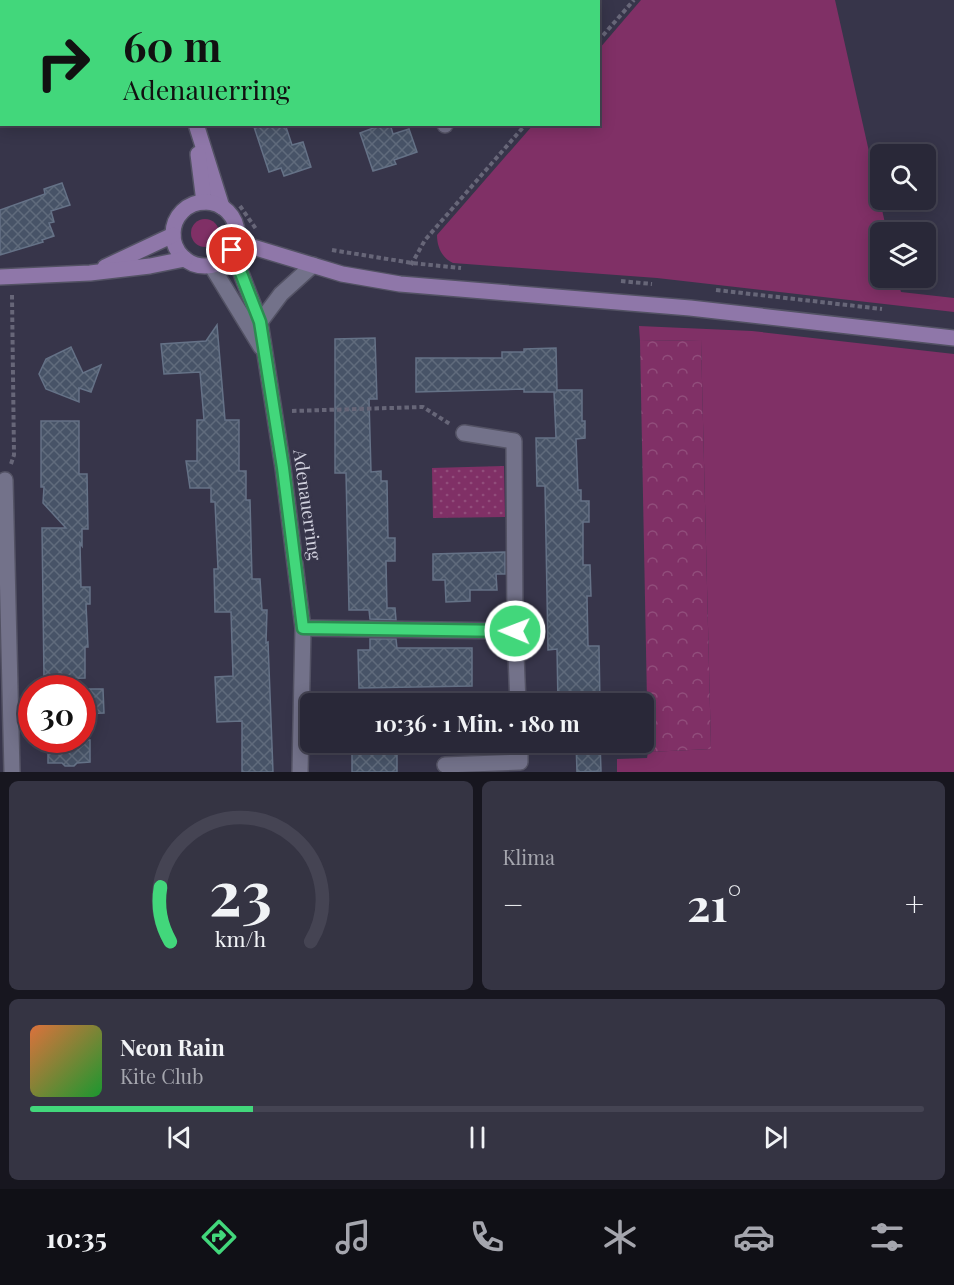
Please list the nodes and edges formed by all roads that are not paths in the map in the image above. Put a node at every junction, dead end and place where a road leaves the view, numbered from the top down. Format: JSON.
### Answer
{"nodes":[{"id":1,"x":196,"y":126,"type":"edge"},
{"id":2,"x":197,"y":126,"type":"edge"},
{"id":3,"x":204,"y":202,"type":"junction"},
{"id":4,"x":222,"y":207,"type":"junction"},
{"id":5,"x":173,"y":235,"type":"junction"},
{"id":6,"x":234,"y":246,"type":"junction"},
{"id":7,"x":185,"y":259,"type":"junction"},
{"id":8,"x":211,"y":265,"type":"junction"},
{"id":9,"x":313,"y":265,"type":"junction"},
{"id":10,"x":90,"y":273,"type":"junction"},
{"id":11,"x":6,"y":277,"type":"edge"},
{"id":12,"x":260,"y":322,"type":"junction"},
{"id":13,"x":954,"y":338,"type":"edge"},
{"id":14,"x":264,"y":352,"type":"junction"},
{"id":15,"x":464,"y":433,"type":"road end"},
{"id":16,"x":5,"y":480,"type":"road end"},
{"id":17,"x":303,"y":628,"type":"junction"},
{"id":18,"x":515,"y":631,"type":"junction"},
{"id":19,"x":518,"y":693,"type":"edge"},
{"id":20,"x":520,"y":753,"type":"edge"},
{"id":21,"x":445,"y":765,"type":"dead end"},
{"id":22,"x":12,"y":772,"type":"edge"},
{"id":23,"x":300,"y":772,"type":"edge"}],
"edges":[{"from":1,"to":3,"type":"street"},
{"from":2,"to":4,"type":"street"},
{"from":3,"to":4,"type":"street"},
{"from":3,"to":5,"type":"street"},
{"from":4,"to":6,"type":"street"},
{"from":5,"to":7,"type":"street"},
{"from":5,"to":10,"type":"street"},
{"from":6,"to":8,"type":"street"},
{"from":6,"to":9,"type":"street"},
{"from":6,"to":12,"type":"street","name":"Adenauerring"},
{"from":7,"to":8,"type":"street"},
{"from":7,"to":10,"type":"street"},
{"from":8,"to":14,"type":"street","name":"Adenauerring"},
{"from":9,"to":12,"type":"street"},
{"from":9,"to":13,"type":"street"},
{"from":10,"to":11,"type":"street"},
{"from":12,"to":14,"type":"street","name":"Adenauerring"},
{"from":14,"to":17,"type":"street","name":"Adenauerring"},
{"from":15,"to":18,"type":"street"},
{"from":16,"to":22,"type":"street"},
{"from":17,"to":18,"type":"street"},
{"from":17,"to":23,"type":"street","name":"Adenauerring"},
{"from":18,"to":19,"type":"street"},
{"from":20,"to":21,"type":"street"}]}
